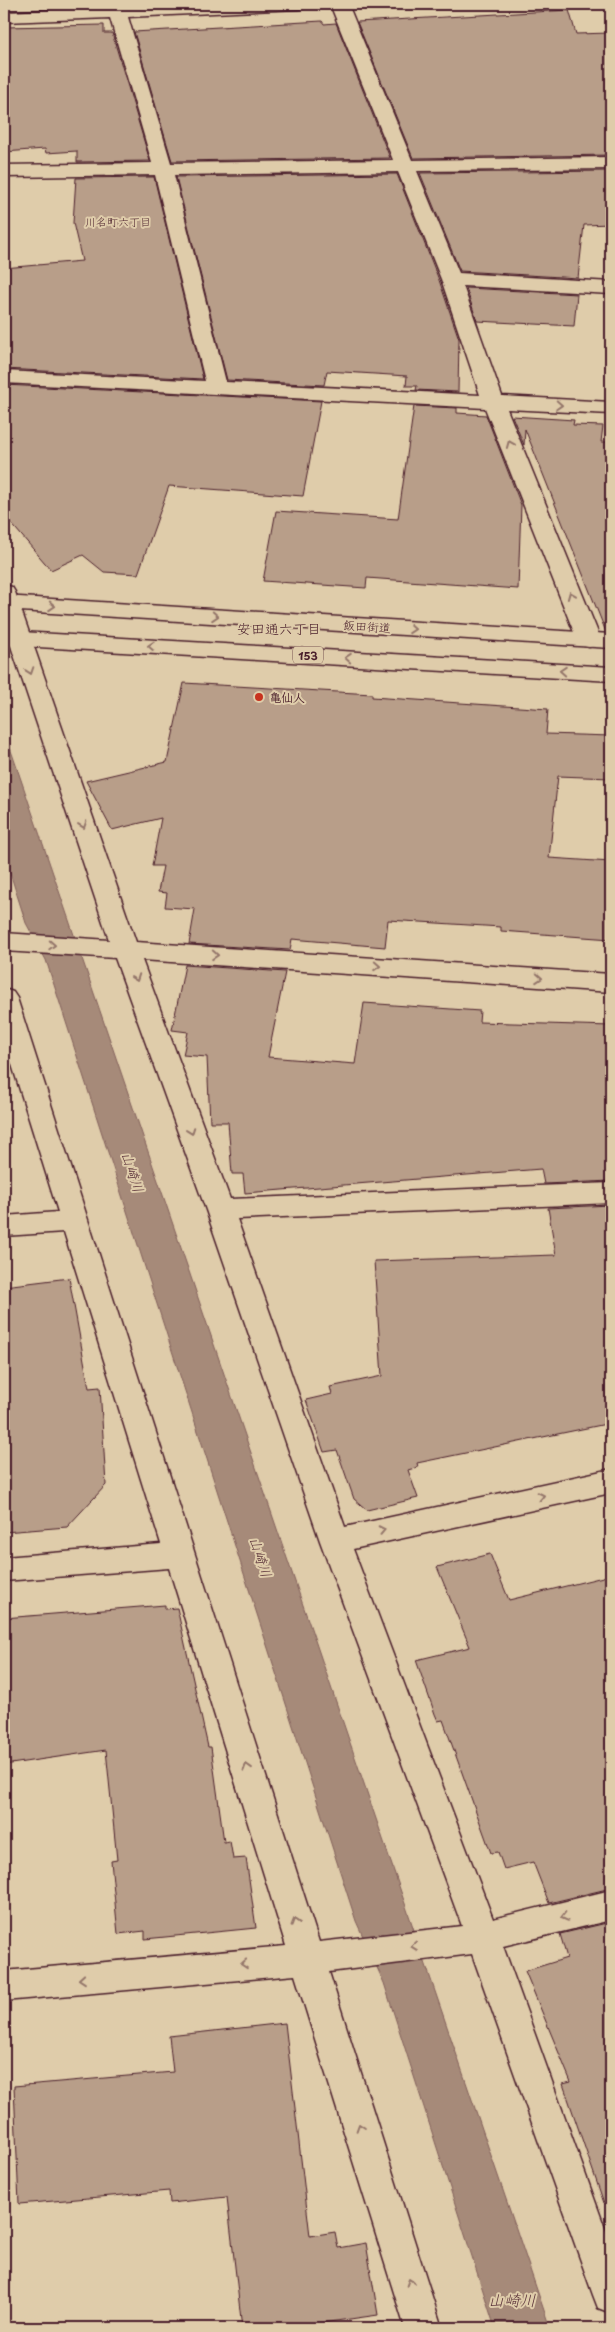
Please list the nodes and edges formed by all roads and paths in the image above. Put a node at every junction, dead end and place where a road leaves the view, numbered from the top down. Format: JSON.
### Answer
{"nodes":[{"id":1,"x":298,"y":4,"type":"edge"},
{"id":2,"x":339,"y":4,"type":"edge"},
{"id":3,"x":117,"y":11,"type":"junction"},
{"id":4,"x":4,"y":17,"type":"edge"},
{"id":5,"x":611,"y":163,"type":"edge"},
{"id":6,"x":404,"y":166,"type":"junction"},
{"id":7,"x":163,"y":169,"type":"junction"},
{"id":8,"x":4,"y":171,"type":"edge"},
{"id":9,"x":451,"y":280,"type":"junction"},
{"id":10,"x":611,"y":288,"type":"edge"},
{"id":11,"x":4,"y":377,"type":"edge"},
{"id":12,"x":217,"y":389,"type":"junction"},
{"id":13,"x":493,"y":401,"type":"junction"},
{"id":14,"x":611,"y":408,"type":"edge"},
{"id":15,"x":5,"y":599,"type":"edge"},
{"id":16,"x":10,"y":638,"type":"edge"},
{"id":17,"x":600,"y":641,"type":"edge"},
{"id":18,"x":611,"y":674,"type":"edge"},
{"id":19,"x":4,"y":942,"type":"edge"},
{"id":20,"x":126,"y":949,"type":"junction"},
{"id":21,"x":611,"y":983,"type":"edge"},
{"id":22,"x":4,"y":998,"type":"edge"},
{"id":23,"x":611,"y":1193,"type":"edge"},
{"id":24,"x":220,"y":1210,"type":"junction"},
{"id":25,"x":73,"y":1221,"type":"junction"},
{"id":26,"x":4,"y":1226,"type":"edge"},
{"id":27,"x":611,"y":1481,"type":"edge"},
{"id":28,"x":335,"y":1541,"type":"junction"},
{"id":29,"x":180,"y":1555,"type":"junction"},
{"id":30,"x":4,"y":1569,"type":"edge"},
{"id":31,"x":611,"y":1905,"type":"edge"},
{"id":32,"x":472,"y":1939,"type":"junction"},
{"id":33,"x":317,"y":1957,"type":"junction"},
{"id":34,"x":4,"y":1986,"type":"edge"},
{"id":35,"x":611,"y":2295,"type":"edge"},
{"id":36,"x":424,"y":2328,"type":"edge"}],
"edges":[{"from":1,"to":3,"type":"main road"},
{"from":2,"to":6,"type":"main road"},
{"from":3,"to":4,"type":"main road"},
{"from":3,"to":7,"type":"main road"},
{"from":5,"to":6,"type":"main road"},
{"from":6,"to":7,"type":"main road"},
{"from":6,"to":9,"type":"main road"},
{"from":7,"to":8,"type":"main road"},
{"from":7,"to":12,"type":"main road"},
{"from":9,"to":10,"type":"main road"},
{"from":9,"to":13,"type":"main road"},
{"from":11,"to":12,"type":"main road"},
{"from":12,"to":13,"type":"main road"},
{"from":13,"to":14,"type":"main road","one_way":true},
{"from":17,"to":13,"type":"main road","one_way":true},
{"from":15,"to":16,"type":"main road"},
{"from":15,"to":17,"type":"main road","name":"飯田街道","one_way":true},
{"from":18,"to":16,"type":"main road","number":"153","one_way":true},
{"from":16,"to":20,"type":"main road","one_way":true},
{"from":19,"to":20,"type":"main road","one_way":true},
{"from":20,"to":21,"type":"main road","one_way":true},
{"from":20,"to":24,"type":"main road","one_way":true},
{"from":22,"to":25,"type":"main road"},
{"from":23,"to":24,"type":"main road"},
{"from":24,"to":28,"type":"main road"},
{"from":25,"to":26,"type":"main road"},
{"from":25,"to":29,"type":"main road"},
{"from":28,"to":27,"type":"main road","one_way":true},
{"from":28,"to":32,"type":"main road"},
{"from":29,"to":30,"type":"main road"},
{"from":33,"to":29,"type":"main road","one_way":true},
{"from":31,"to":32,"type":"main road","one_way":true},
{"from":32,"to":33,"type":"main road","one_way":true},
{"from":32,"to":35,"type":"main road"},
{"from":33,"to":34,"type":"main road","one_way":true},
{"from":36,"to":33,"type":"main road","one_way":true}]}
